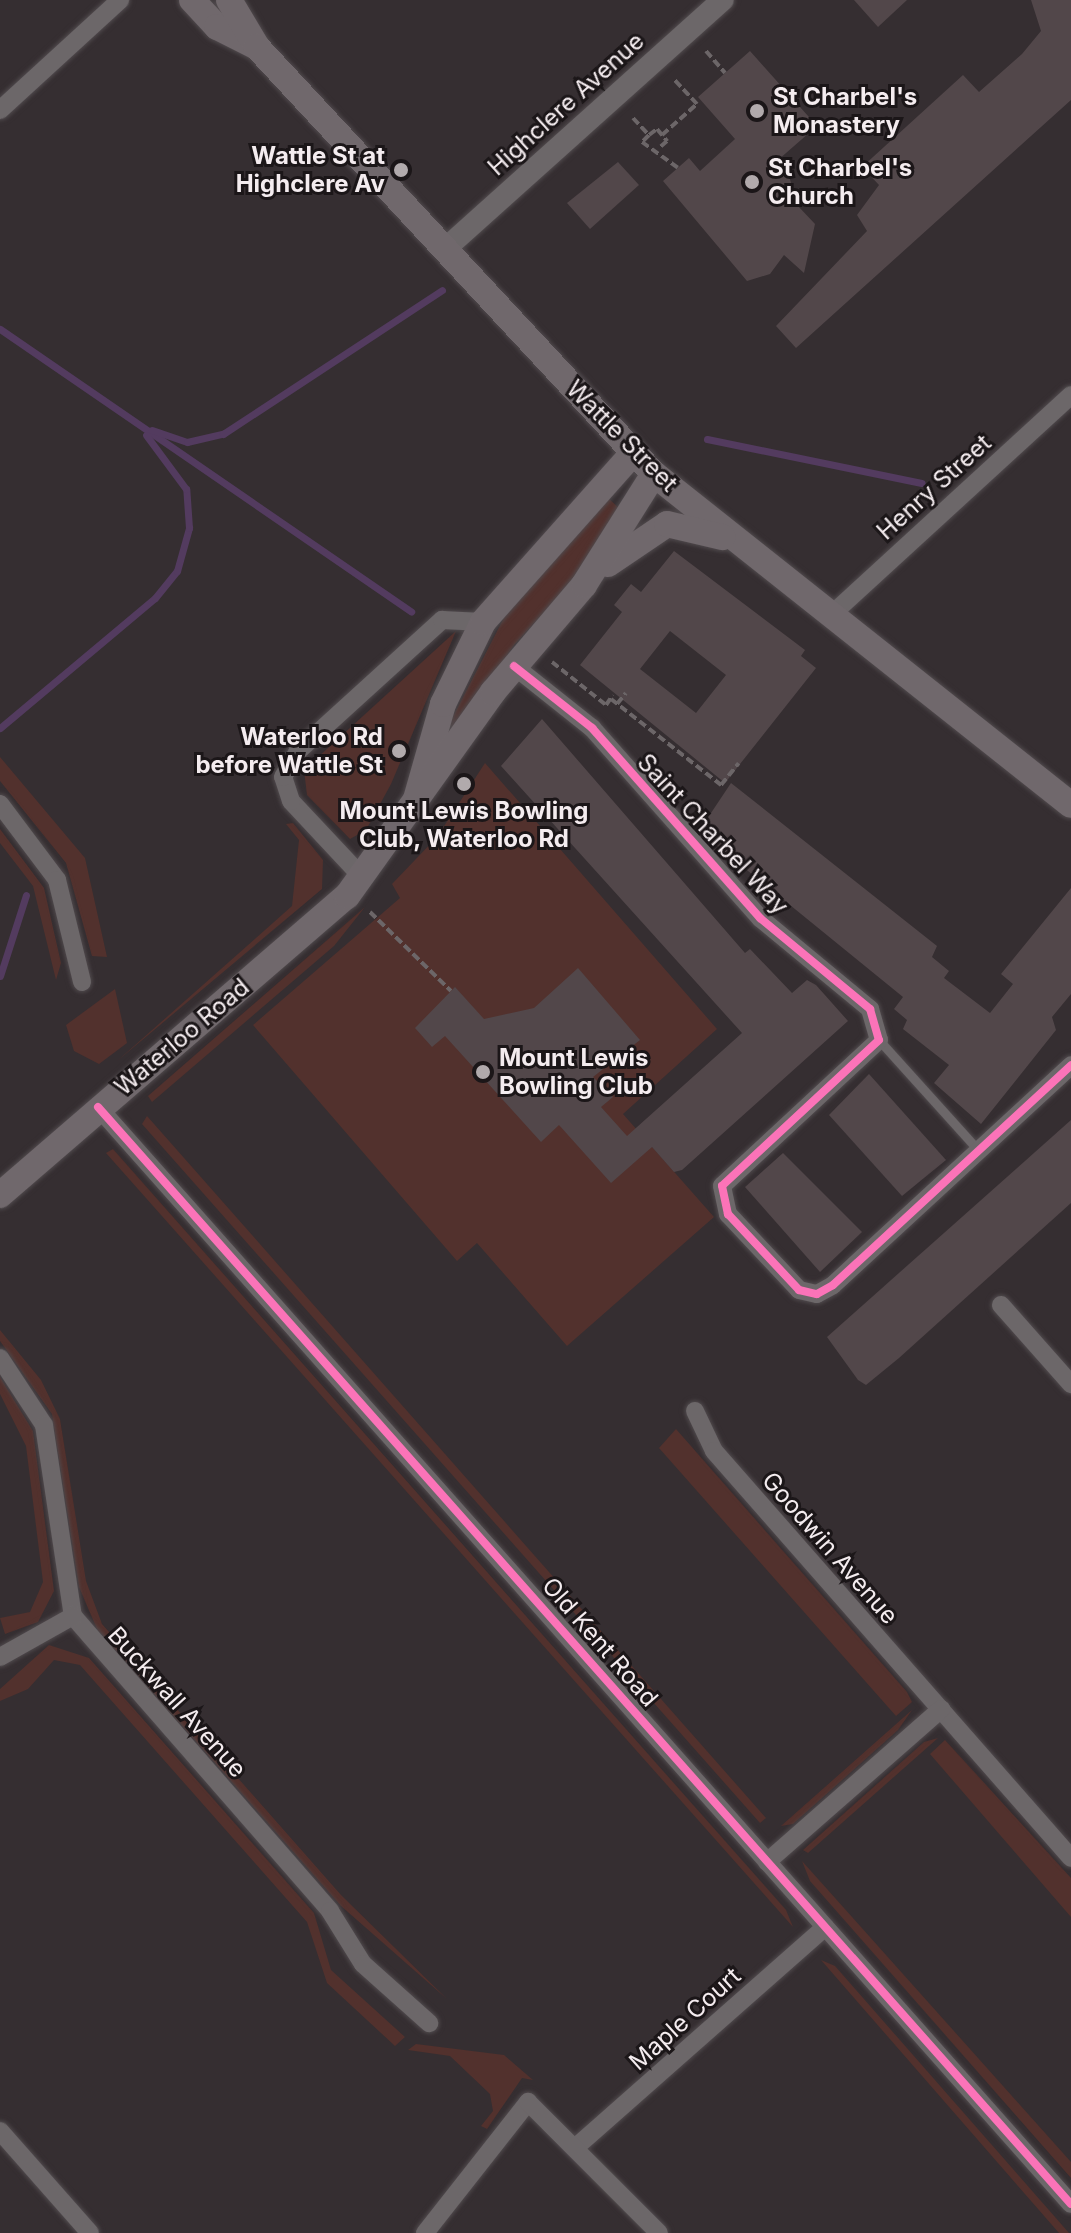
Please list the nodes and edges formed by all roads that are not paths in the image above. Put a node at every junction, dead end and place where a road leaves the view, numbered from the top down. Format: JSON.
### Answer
{"nodes":[{"id":1,"x":120,"y":0,"type":"edge"},
{"id":2,"x":192,"y":0,"type":"edge"},
{"id":3,"x":207,"y":0,"type":"edge"},
{"id":4,"x":229,"y":0,"type":"edge"},
{"id":5,"x":723,"y":0,"type":"edge"},
{"id":6,"x":257,"y":47,"type":"junction"},
{"id":7,"x":0,"y":110,"type":"edge"},
{"id":8,"x":445,"y":249,"type":"junction"},
{"id":9,"x":1071,"y":395,"type":"edge"},
{"id":10,"x":633,"y":453,"type":"junction"},
{"id":11,"x":654,"y":474,"type":"junction"},
{"id":12,"x":749,"y":550,"type":"junction"},
{"id":13,"x":584,"y":585,"type":"junction"},
{"id":14,"x":830,"y":616,"type":"junction"},
{"id":15,"x":483,"y":622,"type":"junction"},
{"id":16,"x":514,"y":666,"type":"junction"},
{"id":17,"x":416,"y":799,"type":"junction"},
{"id":18,"x":0,"y":804,"type":"edge"},
{"id":19,"x":1071,"y":805,"type":"edge"},
{"id":20,"x":363,"y":878,"type":"junction"},
{"id":21,"x":82,"y":982,"type":"dead end"},
{"id":22,"x":879,"y":1040,"type":"junction"},
{"id":23,"x":1071,"y":1065,"type":"edge"},
{"id":24,"x":98,"y":1107,"type":"junction"},
{"id":25,"x":981,"y":1154,"type":"junction"},
{"id":26,"x":0,"y":1195,"type":"edge"},
{"id":27,"x":1001,"y":1305,"type":"dead end"},
{"id":28,"x":0,"y":1358,"type":"edge"},
{"id":29,"x":1071,"y":1384,"type":"edge"},
{"id":30,"x":695,"y":1411,"type":"dead end"},
{"id":31,"x":73,"y":1616,"type":"junction"},
{"id":32,"x":0,"y":1657,"type":"edge"},
{"id":33,"x":941,"y":1709,"type":"junction"},
{"id":34,"x":1071,"y":1858,"type":"edge"},
{"id":35,"x":767,"y":1862,"type":"junction"},
{"id":36,"x":825,"y":1927,"type":"junction"},
{"id":37,"x":429,"y":2023,"type":"dead end"},
{"id":38,"x":0,"y":2131,"type":"edge"},
{"id":39,"x":577,"y":2146,"type":"junction"},
{"id":40,"x":1071,"y":2204,"type":"edge"},
{"id":41,"x":90,"y":2233,"type":"edge"},
{"id":42,"x":425,"y":2233,"type":"edge"},
{"id":43,"x":659,"y":2233,"type":"edge"}],
"edges":[{"from":1,"to":7,"type":"street"},
{"from":2,"to":6,"type":"main road","name":"Wattle Street"},
{"from":3,"to":6,"type":"street","name":"Wattle Street"},
{"from":4,"to":6,"type":"main road","name":"Wattle Street"},
{"from":5,"to":8,"type":"street","name":"Highclere Avenue"},
{"from":6,"to":8,"type":"main road","name":"Wattle Street"},
{"from":8,"to":10,"type":"main road","name":"Wattle Street"},
{"from":9,"to":14,"type":"street","name":"Henry Street"},
{"from":10,"to":11,"type":"main road","name":"Wattle Street"},
{"from":10,"to":15,"type":"main road","name":"Waterloo Road"},
{"from":11,"to":12,"type":"main road","name":"Wattle Street"},
{"from":11,"to":13,"type":"main road","name":"Waterloo Road"},
{"from":12,"to":13,"type":"main road"},
{"from":12,"to":14,"type":"main road","name":"Wattle Street"},
{"from":13,"to":16,"type":"main road","name":"Waterloo Road"},
{"from":14,"to":19,"type":"main road","name":"Wattle Street"},
{"from":15,"to":17,"type":"main road","name":"Waterloo Road"},
{"from":15,"to":20,"type":"street"},
{"from":16,"to":17,"type":"main road","name":"Waterloo Road"},
{"from":16,"to":22,"type":"street","name":"Saint Charbel Way"},
{"from":17,"to":20,"type":"main road","name":"Waterloo Road"},
{"from":18,"to":21,"type":"street"},
{"from":20,"to":24,"type":"main road","name":"Waterloo Road"},
{"from":22,"to":25,"type":"lane"},
{"from":22,"to":25,"type":"street"},
{"from":23,"to":25,"type":"street"},
{"from":24,"to":26,"type":"main road","name":"Waterloo Road"},
{"from":24,"to":35,"type":"street","name":"Old Kent Road"},
{"from":27,"to":29,"type":"street"},
{"from":28,"to":31,"type":"street"},
{"from":30,"to":33,"type":"street","name":"Goodwin Avenue"},
{"from":31,"to":32,"type":"street"},
{"from":31,"to":37,"type":"street","name":"Buckwall Avenue"},
{"from":33,"to":34,"type":"street","name":"Goodwin Avenue"},
{"from":33,"to":35,"type":"street"},
{"from":35,"to":36,"type":"street","name":"Old Kent Road"},
{"from":36,"to":39,"type":"street","name":"Maple Court"},
{"from":36,"to":40,"type":"street","name":"Old Kent Road"},
{"from":38,"to":41,"type":"street"},
{"from":39,"to":42,"type":"street"},
{"from":39,"to":43,"type":"street"}]}
